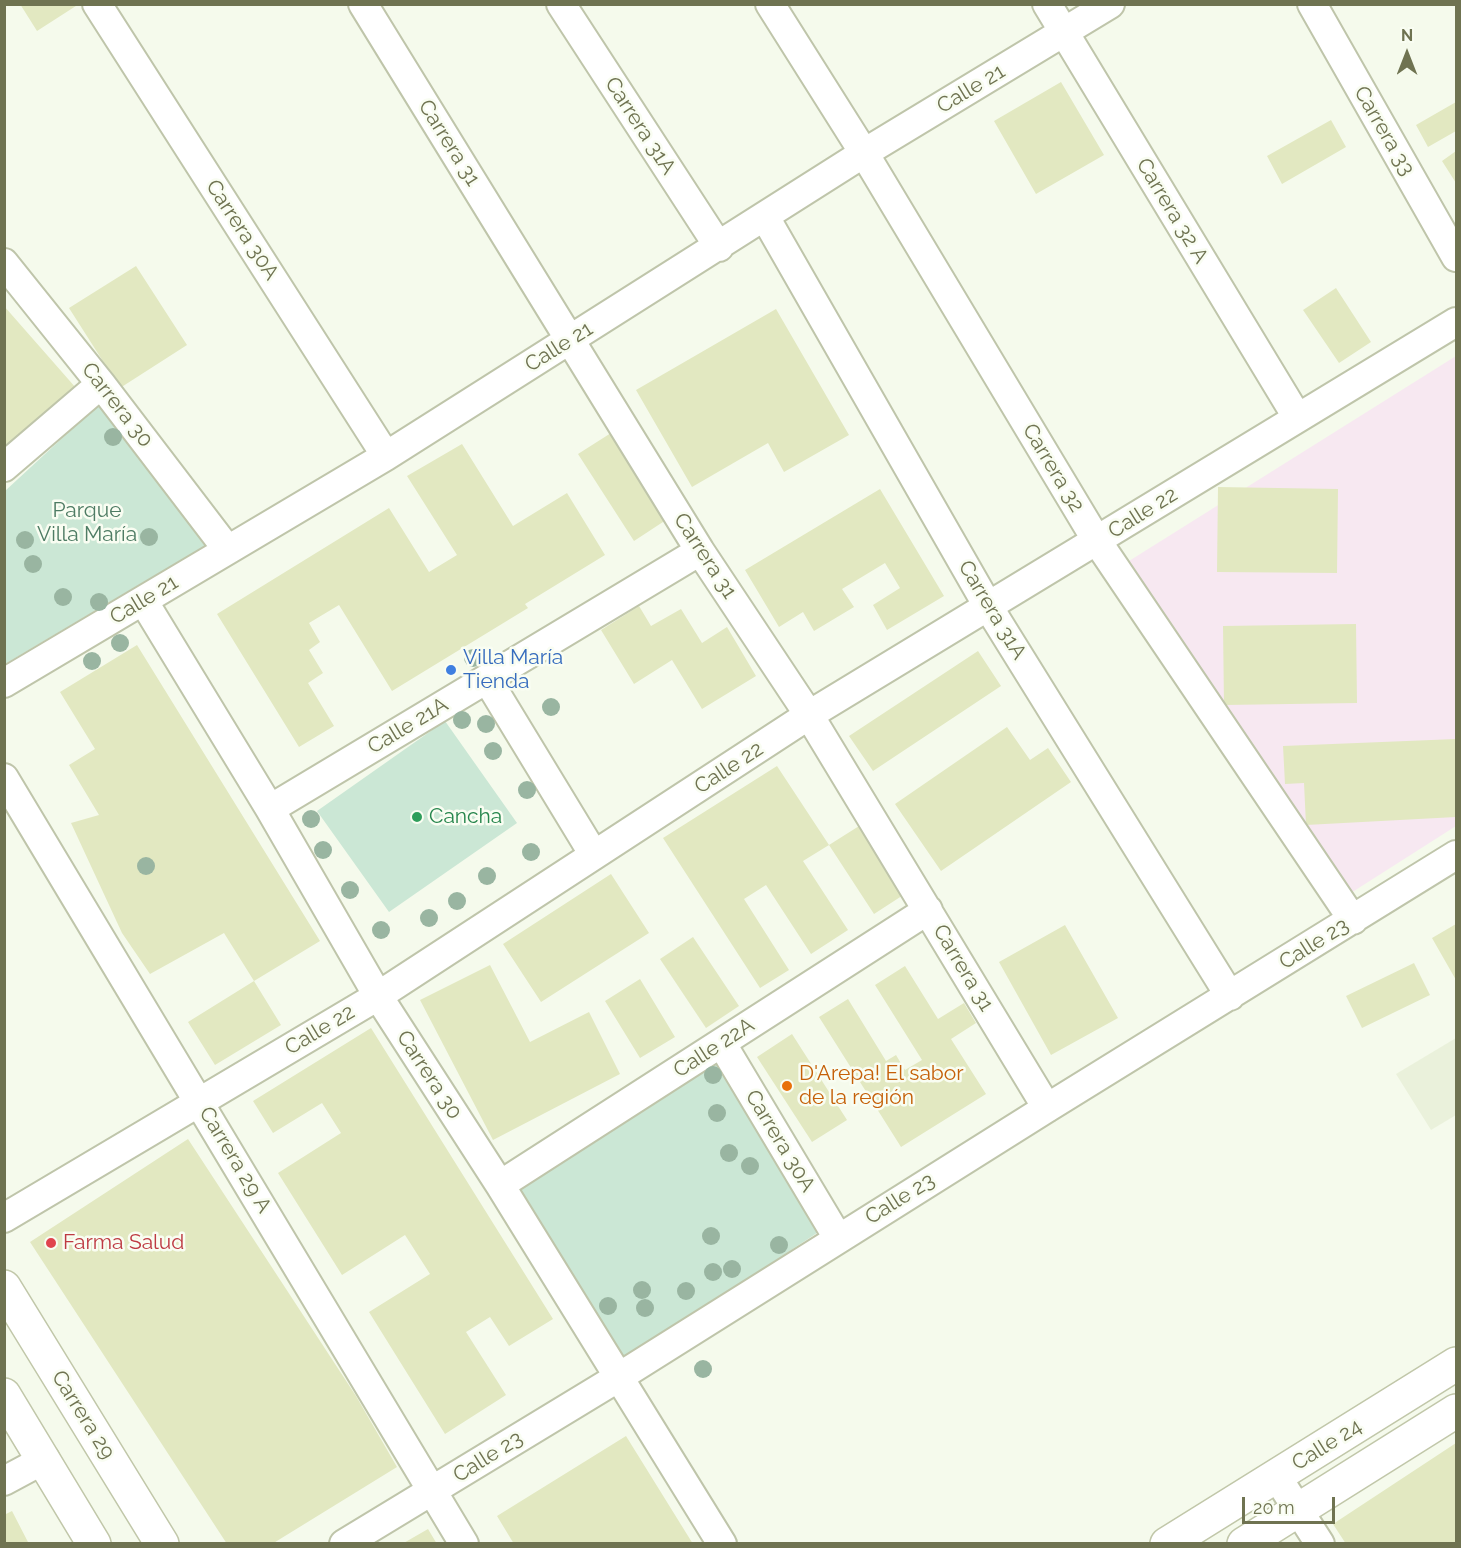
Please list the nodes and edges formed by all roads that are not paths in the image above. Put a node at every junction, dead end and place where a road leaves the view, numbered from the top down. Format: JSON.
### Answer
{"nodes":[{"id":1,"x":97,"y":4,"type":"edge"},
{"id":2,"x":363,"y":4,"type":"edge"},
{"id":3,"x":561,"y":4,"type":"edge"},
{"id":4,"x":770,"y":4,"type":"edge"},
{"id":5,"x":1047,"y":4,"type":"edge"},
{"id":6,"x":1110,"y":4,"type":"edge"},
{"id":7,"x":1312,"y":4,"type":"edge"},
{"id":8,"x":1064,"y":32,"type":"junction"},
{"id":9,"x":864,"y":153,"type":"junction"},
{"id":10,"x":765,"y":217,"type":"junction"},
{"id":11,"x":719,"y":247,"type":"junction"},
{"id":12,"x":1456,"y":257,"type":"edge"},
{"id":13,"x":4,"y":263,"type":"edge"},
{"id":14,"x":1456,"y":322,"type":"edge"},
{"id":15,"x":570,"y":340,"type":"junction"},
{"id":16,"x":101,"y":384,"type":"junction"},
{"id":17,"x":1297,"y":417,"type":"junction"},
{"id":18,"x":386,"y":456,"type":"junction"},
{"id":19,"x":4,"y":467,"type":"edge"},
{"id":20,"x":1097,"y":541,"type":"junction"},
{"id":21,"x":227,"y":549,"type":"junction"},
{"id":22,"x":700,"y":551,"type":"junction"},
{"id":23,"x":144,"y":602,"type":"junction"},
{"id":24,"x":989,"y":608,"type":"junction"},
{"id":25,"x":487,"y":679,"type":"junction"},
{"id":26,"x":4,"y":683,"type":"edge"},
{"id":27,"x":809,"y":716,"type":"junction"},
{"id":28,"x":4,"y":778,"type":"edge"},
{"id":29,"x":270,"y":809,"type":"junction"},
{"id":30,"x":594,"y":855,"type":"junction"},
{"id":31,"x":1456,"y":855,"type":"edge"},
{"id":32,"x":928,"y":910,"type":"junction"},
{"id":33,"x":1353,"y":920,"type":"junction"},
{"id":34,"x":378,"y":996,"type":"junction"},
{"id":35,"x":1230,"y":996,"type":"junction"},
{"id":36,"x":722,"y":1044,"type":"junction"},
{"id":37,"x":200,"y":1101,"type":"junction"},
{"id":38,"x":1047,"y":1108,"type":"junction"},
{"id":39,"x":500,"y":1185,"type":"junction"},
{"id":40,"x":4,"y":1218,"type":"edge"},
{"id":41,"x":838,"y":1238,"type":"junction"},
{"id":42,"x":4,"y":1287,"type":"edge"},
{"id":43,"x":1456,"y":1364,"type":"edge"},
{"id":44,"x":619,"y":1377,"type":"junction"},
{"id":45,"x":4,"y":1395,"type":"edge"},
{"id":46,"x":1456,"y":1411,"type":"edge"},
{"id":47,"x":45,"y":1459,"type":"junction"},
{"id":48,"x":1277,"y":1477,"type":"junction"},
{"id":49,"x":4,"y":1480,"type":"edge"},
{"id":50,"x":432,"y":1491,"type":"junction"},
{"id":51,"x":1297,"y":1508,"type":"junction"},
{"id":52,"x":94,"y":1544,"type":"edge"},
{"id":53,"x":162,"y":1544,"type":"edge"},
{"id":54,"x":344,"y":1544,"type":"edge"},
{"id":55,"x":464,"y":1544,"type":"edge"},
{"id":56,"x":722,"y":1544,"type":"edge"},
{"id":57,"x":1167,"y":1544,"type":"edge"},
{"id":58,"x":1244,"y":1544,"type":"edge"},
{"id":59,"x":1320,"y":1544,"type":"edge"}],
"edges":[{"from":1,"to":18,"type":"street","name":"Carrera 30A"},
{"from":2,"to":15,"type":"street","name":"Carrera 31"},
{"from":3,"to":11,"type":"street","name":"Carrera 31A"},
{"from":4,"to":9,"type":"street","name":"Carrera 32"},
{"from":5,"to":8,"type":"street","name":"Carrera 32 A"},
{"from":6,"to":8,"type":"street","name":"Calle 21"},
{"from":7,"to":12,"type":"street","name":"Carrera 33"},
{"from":8,"to":9,"type":"street","name":"Calle 21"},
{"from":8,"to":17,"type":"street","name":"Carrera 32 A"},
{"from":9,"to":10,"type":"street","name":"Calle 21"},
{"from":9,"to":20,"type":"street","name":"Carrera 32"},
{"from":10,"to":11,"type":"street","name":"Calle 21"},
{"from":10,"to":24,"type":"street","name":"Carrera 31A"},
{"from":11,"to":15,"type":"street","name":"Calle 21"},
{"from":13,"to":16,"type":"street","name":"Carrera 30"},
{"from":14,"to":17,"type":"street","name":"Calle 22"},
{"from":15,"to":18,"type":"street","name":"Calle 21"},
{"from":15,"to":22,"type":"street","name":"Carrera 31"},
{"from":16,"to":19,"type":"street"},
{"from":16,"to":21,"type":"street","name":"Carrera 30"},
{"from":17,"to":20,"type":"street","name":"Calle 22"},
{"from":18,"to":21,"type":"street","name":"Calle 21"},
{"from":20,"to":24,"type":"street","name":"Calle 22"},
{"from":20,"to":33,"type":"street","name":"Carrera 32"},
{"from":21,"to":23,"type":"street","name":"Calle 21"},
{"from":22,"to":25,"type":"street","name":"Calle 21A"},
{"from":22,"to":27,"type":"street","name":"Carrera 31"},
{"from":23,"to":26,"type":"street","name":"Calle 21"},
{"from":23,"to":29,"type":"street","name":"Carrera 30"},
{"from":24,"to":27,"type":"street","name":"Calle 22"},
{"from":24,"to":35,"type":"street","name":"Carrera 31A"},
{"from":25,"to":29,"type":"street","name":"Calle 21A"},
{"from":25,"to":30,"type":"street"},
{"from":27,"to":30,"type":"street","name":"Calle 22"},
{"from":27,"to":32,"type":"street","name":"Carrera 31"},
{"from":28,"to":37,"type":"street","name":"Carrera 29 A"},
{"from":29,"to":34,"type":"street","name":"Carrera 30"},
{"from":30,"to":34,"type":"street","name":"Calle 22"},
{"from":31,"to":33,"type":"street","name":"Calle 23"},
{"from":32,"to":36,"type":"street","name":"Calle 22A"},
{"from":32,"to":38,"type":"street","name":"Carrera 31"},
{"from":33,"to":35,"type":"street","name":"Calle 23"},
{"from":34,"to":37,"type":"street","name":"Calle 22"},
{"from":34,"to":39,"type":"street","name":"Carrera 30"},
{"from":35,"to":38,"type":"street","name":"Calle 23"},
{"from":36,"to":39,"type":"street","name":"Calle 22A"},
{"from":36,"to":41,"type":"street","name":"Carrera 30A"},
{"from":37,"to":40,"type":"street","name":"Calle 22"},
{"from":37,"to":50,"type":"street","name":"Carrera 29 A"},
{"from":38,"to":41,"type":"street","name":"Calle 23"},
{"from":39,"to":44,"type":"street","name":"Carrera 30"},
{"from":41,"to":44,"type":"street","name":"Calle 23"},
{"from":42,"to":53,"type":"street","name":"Carrera 29"},
{"from":43,"to":48,"type":"street","name":"Calle 24"},
{"from":44,"to":50,"type":"street","name":"Calle 23"},
{"from":44,"to":56,"type":"street","name":"Carrera 30"},
{"from":45,"to":47,"type":"street"},
{"from":46,"to":51,"type":"street","name":"Calle 24"},
{"from":47,"to":49,"type":"street"},
{"from":47,"to":52,"type":"street"},
{"from":48,"to":51,"type":"street"},
{"from":48,"to":57,"type":"street","name":"Calle 24"},
{"from":50,"to":54,"type":"street","name":"Calle 23"},
{"from":50,"to":55,"type":"street","name":"Carrera 29 A"},
{"from":51,"to":58,"type":"street","name":"Calle 24"},
{"from":51,"to":59,"type":"street"}]}
